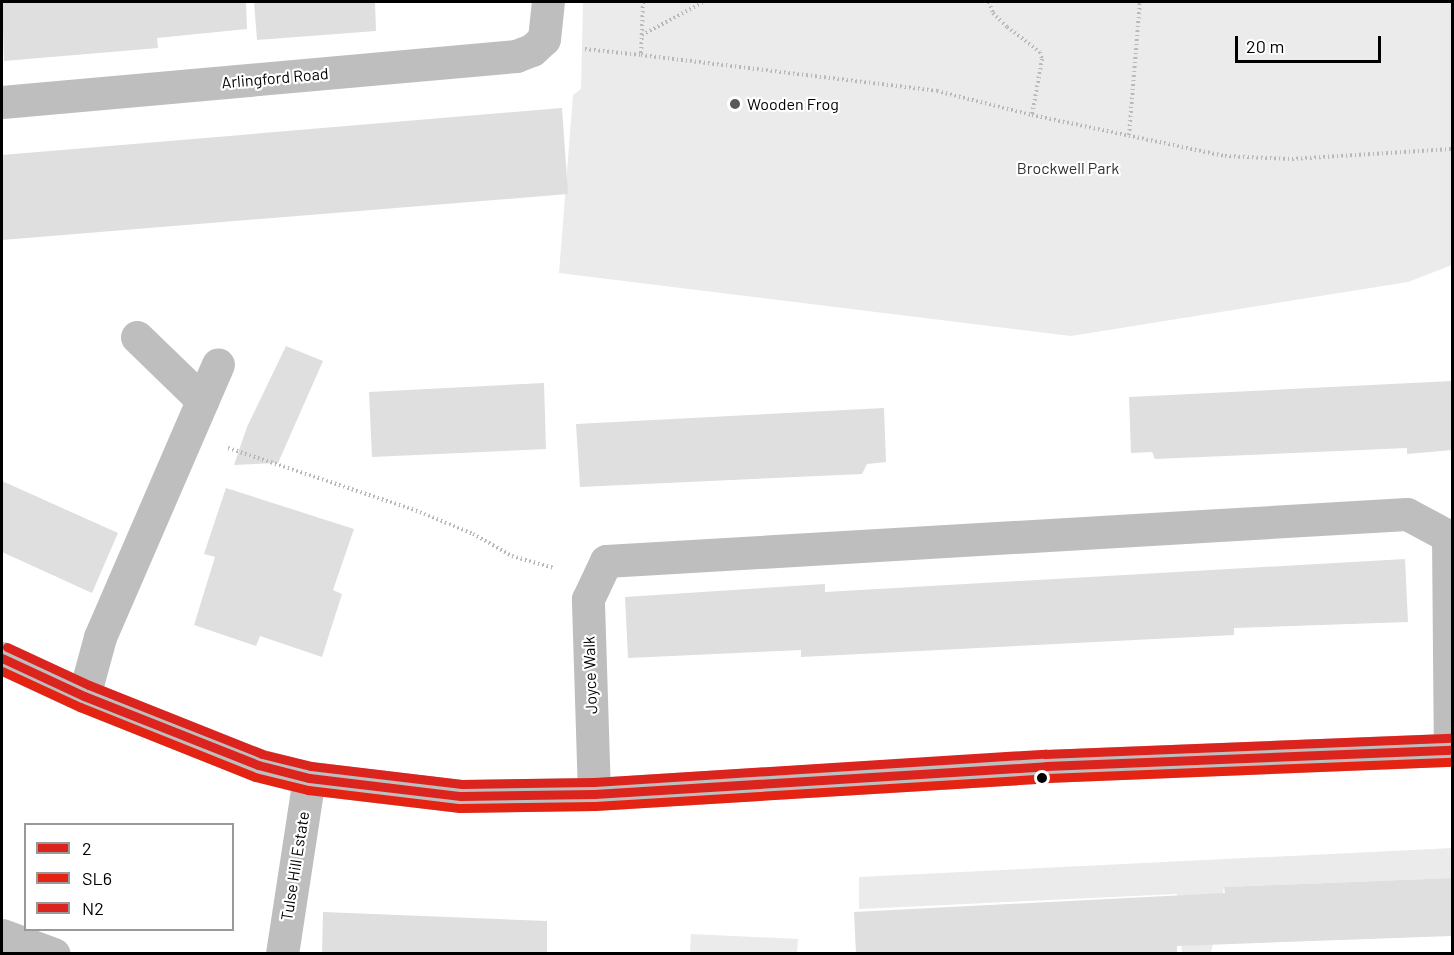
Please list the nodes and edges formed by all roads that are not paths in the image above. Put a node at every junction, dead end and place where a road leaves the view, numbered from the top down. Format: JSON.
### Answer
{"nodes":[{"id":1,"x":548,"y":2,"type":"edge"},
{"id":2,"x":2,"y":102,"type":"edge"},
{"id":3,"x":137,"y":337,"type":"dead end"},
{"id":4,"x":218,"y":364,"type":"dead end"},
{"id":5,"x":202,"y":400,"type":"junction"},
{"id":6,"x":2,"y":658,"type":"edge"},
{"id":7,"x":84,"y":696,"type":"junction"},
{"id":8,"x":1451,"y":750,"type":"edge"},
{"id":9,"x":309,"y":778,"type":"junction"},
{"id":10,"x":594,"y":794,"type":"junction"},
{"id":11,"x":2,"y":935,"type":"edge"},
{"id":12,"x":54,"y":954,"type":"edge"},
{"id":13,"x":282,"y":954,"type":"edge"}],
"edges":[{"from":1,"to":2,"type":"street","name":"Arlingford Road"},
{"from":3,"to":5,"type":"street"},
{"from":4,"to":5,"type":"street"},
{"from":5,"to":7,"type":"street"},
{"from":6,"to":7,"type":"street"},
{"from":7,"to":9,"type":"street"},
{"from":8,"to":10,"type":"street"},
{"from":8,"to":10,"type":"street","name":"Joyce Walk"},
{"from":9,"to":10,"type":"street"},
{"from":9,"to":13,"type":"street","name":"Tulse Hill Estate"},
{"from":11,"to":12,"type":"street"}]}
